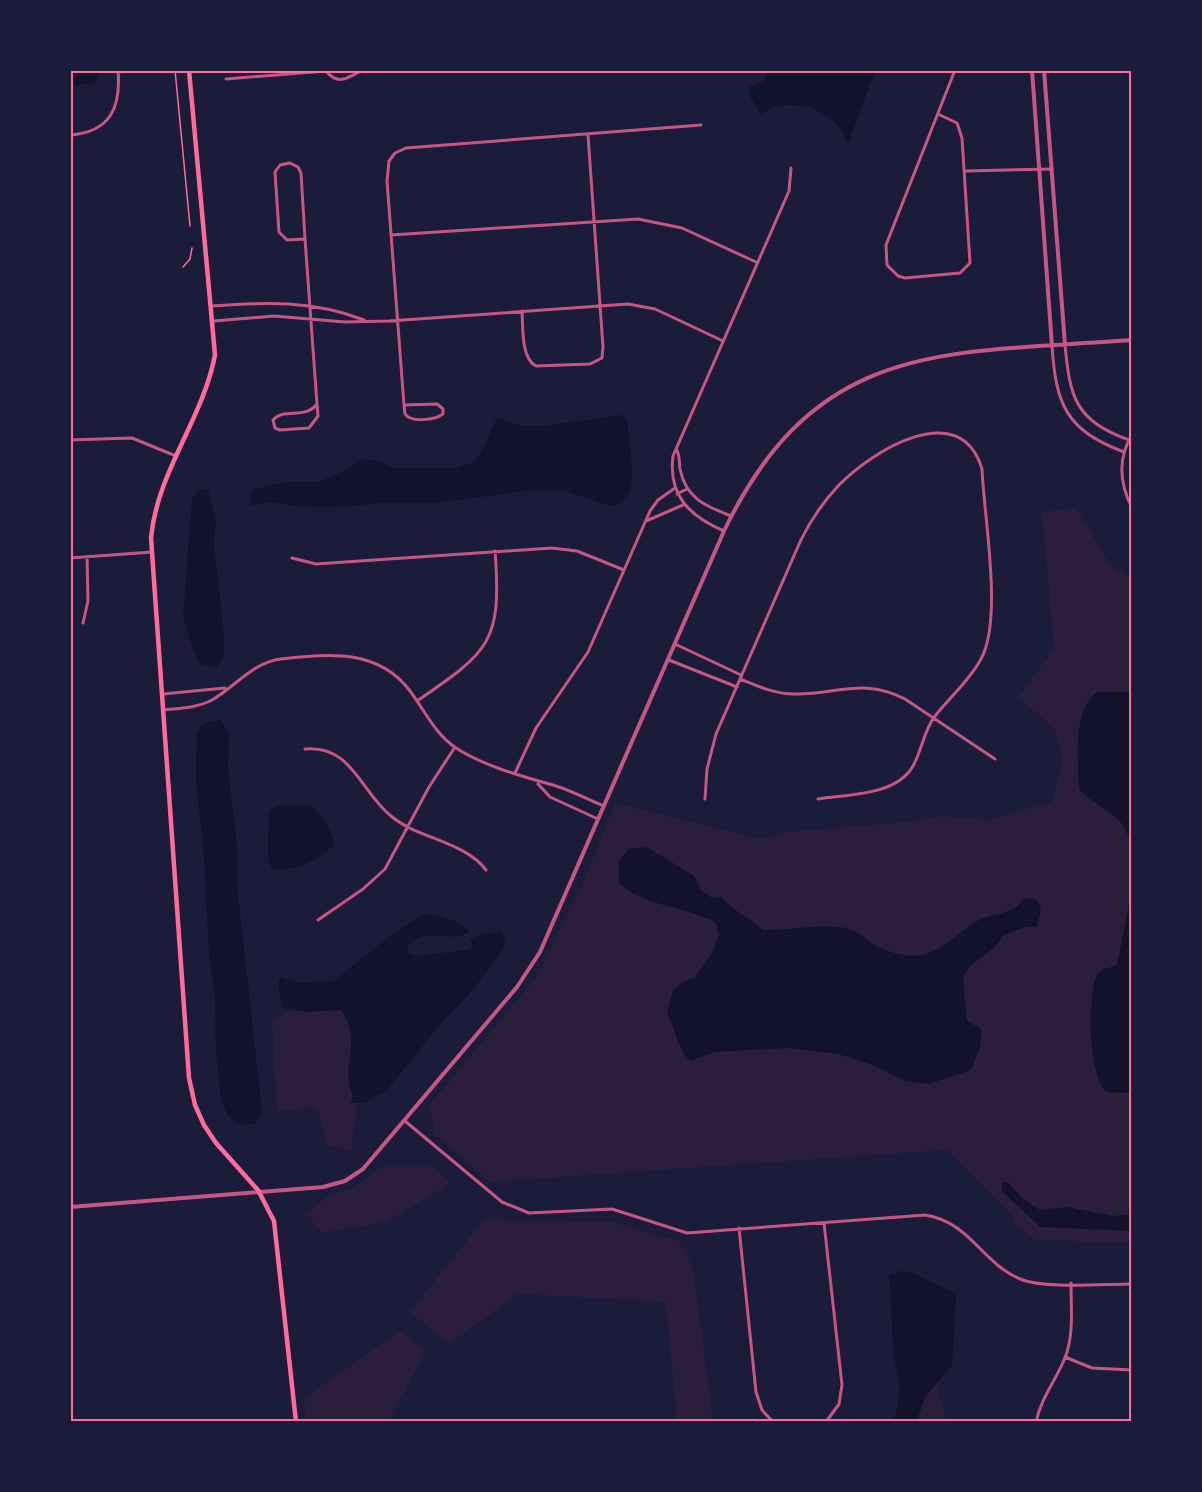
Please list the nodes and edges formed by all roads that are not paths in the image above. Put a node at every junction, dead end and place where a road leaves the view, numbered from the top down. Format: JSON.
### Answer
{"nodes":[{"id":1,"x":118,"y":70,"type":"edge"},
{"id":2,"x":189,"y":70,"type":"edge"},
{"id":3,"x":256,"y":70,"type":"edge"},
{"id":4,"x":362,"y":70,"type":"edge"},
{"id":5,"x":955,"y":70,"type":"edge"},
{"id":6,"x":1032,"y":70,"type":"edge"},
{"id":7,"x":1044,"y":70,"type":"edge"},
{"id":8,"x":326,"y":71,"type":"edge"},
{"id":9,"x":256,"y":77,"type":"junction"},
{"id":10,"x":226,"y":79,"type":"dead end"},
{"id":11,"x":939,"y":115,"type":"junction"},
{"id":12,"x":701,"y":125,"type":"dead end"},
{"id":13,"x":70,"y":135,"type":"edge"},
{"id":14,"x":588,"y":135,"type":"junction"},
{"id":15,"x":791,"y":168,"type":"dead end"},
{"id":16,"x":1039,"y":169,"type":"junction"},
{"id":17,"x":1052,"y":169,"type":"junction"},
{"id":18,"x":966,"y":171,"type":"junction"},
{"id":19,"x":594,"y":220,"type":"junction"},
{"id":20,"x":391,"y":235,"type":"junction"},
{"id":21,"x":306,"y":239,"type":"junction"},
{"id":22,"x":756,"y":262,"type":"junction"},
{"id":23,"x":310,"y":305,"type":"junction"},
{"id":24,"x":212,"y":306,"type":"junction"},
{"id":25,"x":600,"y":306,"type":"junction"},
{"id":26,"x":522,"y":311,"type":"junction"},
{"id":27,"x":312,"y":319,"type":"junction"},
{"id":28,"x":364,"y":320,"type":"junction"},
{"id":29,"x":398,"y":320,"type":"junction"},
{"id":30,"x":214,"y":321,"type":"junction"},
{"id":31,"x":1131,"y":340,"type":"edge"},
{"id":32,"x":723,"y":341,"type":"junction"},
{"id":33,"x":1065,"y":345,"type":"junction"},
{"id":34,"x":1052,"y":346,"type":"junction"},
{"id":35,"x":317,"y":404,"type":"junction"},
{"id":36,"x":404,"y":405,"type":"junction"},
{"id":37,"x":1131,"y":435,"type":"edge"},
{"id":38,"x":1129,"y":440,"type":"junction"},
{"id":39,"x":70,"y":441,"type":"edge"},
{"id":40,"x":676,"y":449,"type":"junction"},
{"id":41,"x":1124,"y":452,"type":"junction"},
{"id":42,"x":176,"y":456,"type":"junction"},
{"id":43,"x":675,"y":488,"type":"junction"},
{"id":44,"x":687,"y":489,"type":"junction"},
{"id":45,"x":678,"y":494,"type":"junction"},
{"id":46,"x":683,"y":504,"type":"junction"},
{"id":47,"x":1131,"y":508,"type":"edge"},
{"id":48,"x":731,"y":516,"type":"junction"},
{"id":49,"x":646,"y":520,"type":"junction"},
{"id":50,"x":724,"y":531,"type":"junction"},
{"id":51,"x":495,"y":551,"type":"junction"},
{"id":52,"x":152,"y":552,"type":"junction"},
{"id":53,"x":87,"y":557,"type":"junction"},
{"id":54,"x":70,"y":558,"type":"edge"},
{"id":55,"x":292,"y":558,"type":"dead end"},
{"id":56,"x":624,"y":570,"type":"junction"},
{"id":57,"x":83,"y":623,"type":"dead end"},
{"id":58,"x":675,"y":644,"type":"junction"},
{"id":59,"x":669,"y":660,"type":"junction"},
{"id":60,"x":741,"y":677,"type":"junction"},
{"id":61,"x":737,"y":687,"type":"junction"},
{"id":62,"x":227,"y":688,"type":"junction"},
{"id":63,"x":162,"y":694,"type":"junction"},
{"id":64,"x":417,"y":701,"type":"junction"},
{"id":65,"x":163,"y":710,"type":"junction"},
{"id":66,"x":934,"y":718,"type":"junction"},
{"id":67,"x":455,"y":747,"type":"junction"},
{"id":68,"x":305,"y":748,"type":"dead end"},
{"id":69,"x":995,"y":759,"type":"dead end"},
{"id":70,"x":515,"y":773,"type":"junction"},
{"id":71,"x":537,"y":782,"type":"junction"},
{"id":72,"x":705,"y":799,"type":"dead end"},
{"id":73,"x":818,"y":799,"type":"dead end"},
{"id":74,"x":605,"y":806,"type":"junction"},
{"id":75,"x":599,"y":820,"type":"junction"},
{"id":76,"x":408,"y":828,"type":"junction"},
{"id":77,"x":486,"y":870,"type":"dead end"},
{"id":78,"x":318,"y":920,"type":"dead end"},
{"id":79,"x":405,"y":1121,"type":"junction"},
{"id":80,"x":260,"y":1192,"type":"junction"},
{"id":81,"x":70,"y":1207,"type":"edge"},
{"id":82,"x":824,"y":1223,"type":"junction"},
{"id":83,"x":738,"y":1228,"type":"junction"},
{"id":84,"x":1071,"y":1283,"type":"junction"},
{"id":85,"x":1131,"y":1284,"type":"edge"},
{"id":86,"x":1065,"y":1357,"type":"junction"},
{"id":87,"x":1131,"y":1370,"type":"edge"},
{"id":88,"x":296,"y":1422,"type":"edge"},
{"id":89,"x":773,"y":1422,"type":"edge"},
{"id":90,"x":826,"y":1422,"type":"edge"},
{"id":91,"x":1036,"y":1422,"type":"edge"}],
"edges":[{"from":1,"to":13,"type":"street"},
{"from":2,"to":24,"type":"main road"},
{"from":3,"to":9,"type":"street"},
{"from":4,"to":8,"type":"street"},
{"from":5,"to":11,"type":"street"},
{"from":6,"to":16,"type":"street"},
{"from":7,"to":17,"type":"street"},
{"from":8,"to":9,"type":"street"},
{"from":9,"to":10,"type":"street"},
{"from":11,"to":18,"type":"street"},
{"from":11,"to":18,"type":"street"},
{"from":12,"to":14,"type":"street"},
{"from":14,"to":19,"type":"street"},
{"from":14,"to":20,"type":"street"},
{"from":15,"to":22,"type":"street"},
{"from":16,"to":17,"type":"street"},
{"from":16,"to":18,"type":"street"},
{"from":16,"to":34,"type":"street"},
{"from":17,"to":33,"type":"street"},
{"from":19,"to":20,"type":"street"},
{"from":19,"to":22,"type":"street"},
{"from":19,"to":25,"type":"street"},
{"from":20,"to":29,"type":"street"},
{"from":21,"to":21,"type":"street"},
{"from":21,"to":23,"type":"street"},
{"from":22,"to":32,"type":"street"},
{"from":23,"to":24,"type":"street"},
{"from":23,"to":27,"type":"street"},
{"from":23,"to":28,"type":"street"},
{"from":24,"to":30,"type":"main road"},
{"from":25,"to":26,"type":"street"},
{"from":25,"to":26,"type":"street"},
{"from":25,"to":32,"type":"street"},
{"from":26,"to":29,"type":"street"},
{"from":27,"to":28,"type":"street"},
{"from":27,"to":30,"type":"street"},
{"from":27,"to":35,"type":"street"},
{"from":28,"to":29,"type":"street"},
{"from":29,"to":36,"type":"street"},
{"from":30,"to":42,"type":"main road"},
{"from":31,"to":33,"type":"street"},
{"from":32,"to":40,"type":"street"},
{"from":33,"to":34,"type":"street"},
{"from":33,"to":38,"type":"street"},
{"from":34,"to":41,"type":"street"},
{"from":34,"to":48,"type":"street"},
{"from":35,"to":35,"type":"street"},
{"from":36,"to":36,"type":"street"},
{"from":37,"to":38,"type":"street"},
{"from":38,"to":41,"type":"street"},
{"from":39,"to":42,"type":"street"},
{"from":40,"to":43,"type":"street"},
{"from":40,"to":44,"type":"street"},
{"from":41,"to":47,"type":"street"},
{"from":42,"to":52,"type":"main road"},
{"from":43,"to":45,"type":"street"},
{"from":43,"to":49,"type":"street"},
{"from":44,"to":45,"type":"street"},
{"from":44,"to":48,"type":"street"},
{"from":45,"to":46,"type":"street"},
{"from":46,"to":49,"type":"street"},
{"from":46,"to":50,"type":"street"},
{"from":48,"to":50,"type":"street"},
{"from":49,"to":56,"type":"street"},
{"from":50,"to":58,"type":"street"},
{"from":51,"to":55,"type":"street"},
{"from":51,"to":56,"type":"street"},
{"from":51,"to":64,"type":"street"},
{"from":52,"to":53,"type":"street"},
{"from":52,"to":63,"type":"main road"},
{"from":53,"to":54,"type":"street"},
{"from":53,"to":57,"type":"street"},
{"from":56,"to":70,"type":"street"},
{"from":58,"to":59,"type":"street"},
{"from":58,"to":60,"type":"street"},
{"from":59,"to":61,"type":"street"},
{"from":59,"to":74,"type":"street"},
{"from":60,"to":61,"type":"street"},
{"from":60,"to":66,"type":"street"},
{"from":60,"to":66,"type":"street"},
{"from":61,"to":72,"type":"street"},
{"from":62,"to":63,"type":"street"},
{"from":62,"to":64,"type":"street"},
{"from":62,"to":65,"type":"street"},
{"from":63,"to":65,"type":"main road"},
{"from":64,"to":67,"type":"street"},
{"from":65,"to":80,"type":"main road"},
{"from":66,"to":69,"type":"street"},
{"from":66,"to":73,"type":"street"},
{"from":67,"to":70,"type":"street"},
{"from":67,"to":76,"type":"street"},
{"from":68,"to":76,"type":"street"},
{"from":70,"to":71,"type":"street"},
{"from":71,"to":74,"type":"street"},
{"from":71,"to":75,"type":"street"},
{"from":74,"to":75,"type":"street"},
{"from":75,"to":79,"type":"street"},
{"from":76,"to":77,"type":"street"},
{"from":76,"to":78,"type":"street"},
{"from":79,"to":80,"type":"street"},
{"from":79,"to":83,"type":"street"},
{"from":80,"to":81,"type":"street"},
{"from":80,"to":88,"type":"main road"},
{"from":82,"to":83,"type":"street"},
{"from":82,"to":84,"type":"street"},
{"from":82,"to":90,"type":"street"},
{"from":83,"to":89,"type":"street"},
{"from":84,"to":85,"type":"street"},
{"from":84,"to":86,"type":"street"},
{"from":86,"to":87,"type":"street"},
{"from":86,"to":91,"type":"street"}]}
